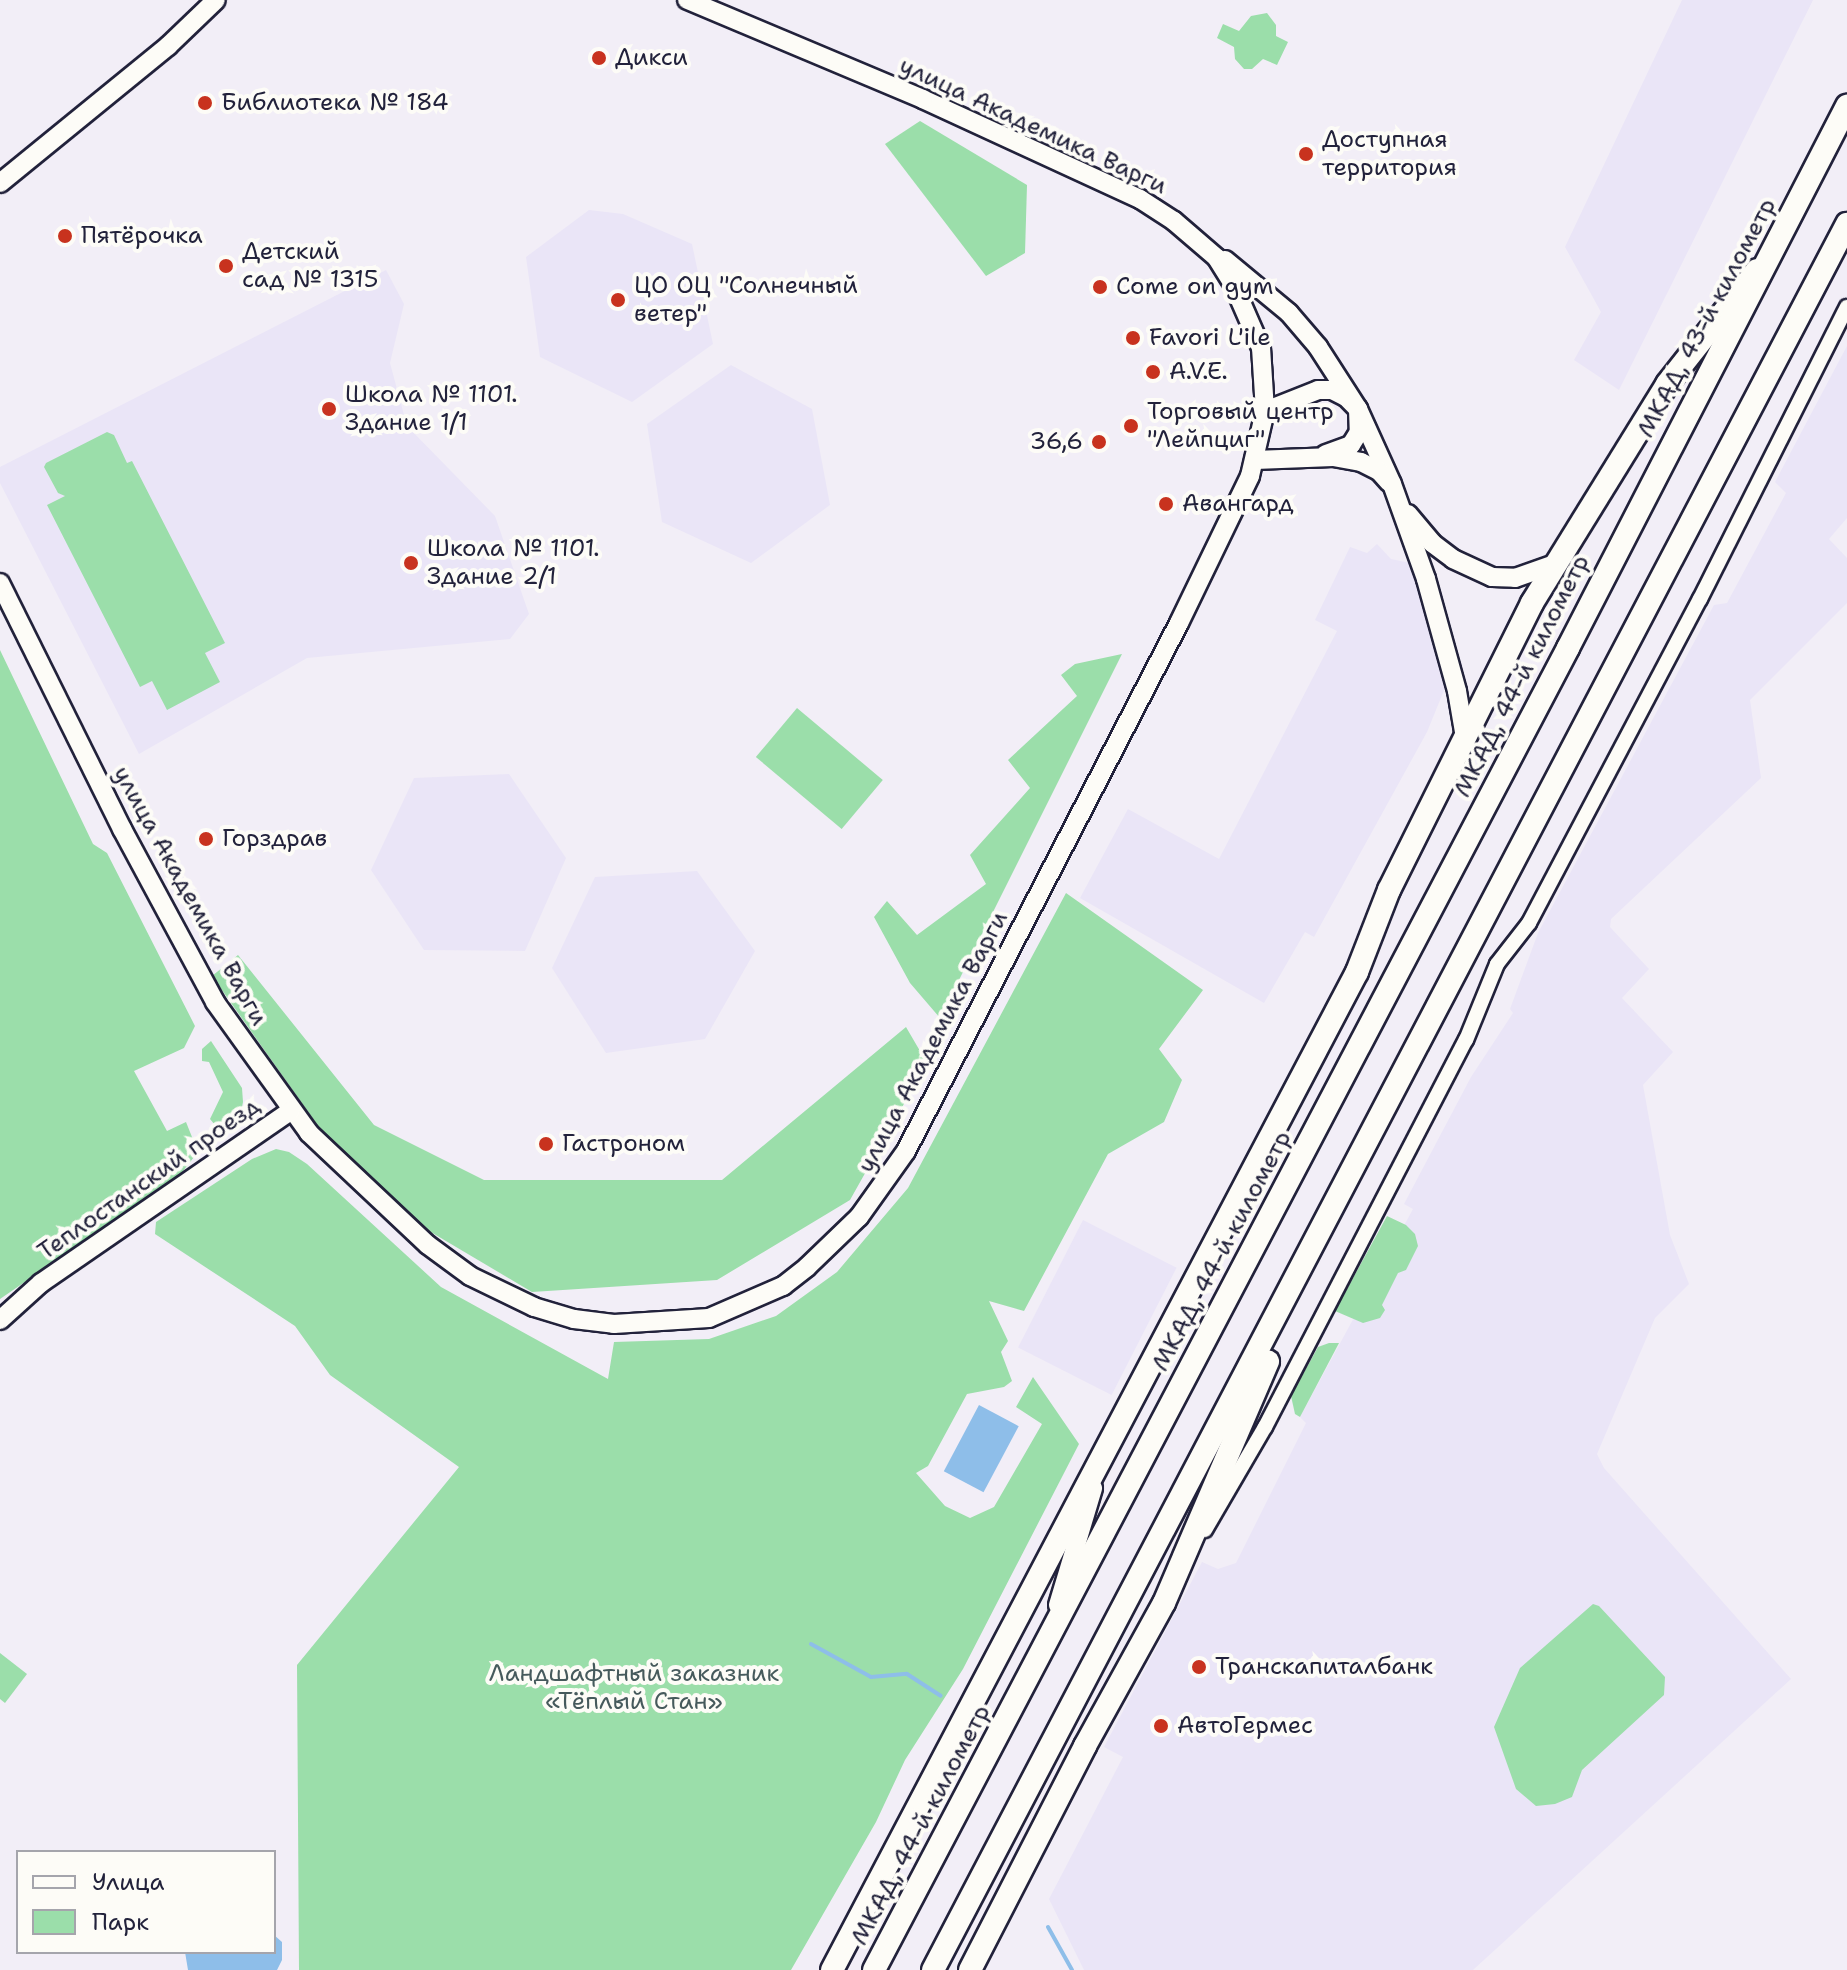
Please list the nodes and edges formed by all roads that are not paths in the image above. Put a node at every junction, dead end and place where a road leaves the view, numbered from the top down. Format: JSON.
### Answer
{"nodes":[{"id":1,"x":216,"y":0,"type":"edge"},
{"id":2,"x":687,"y":0,"type":"edge"},
{"id":3,"x":1847,"y":106,"type":"edge"},
{"id":4,"x":0,"y":183,"type":"edge"},
{"id":5,"x":1847,"y":224,"type":"edge"},
{"id":6,"x":1194,"y":237,"type":"junction"},
{"id":7,"x":1773,"y":249,"type":"junction"},
{"id":8,"x":1847,"y":307,"type":"edge"},
{"id":9,"x":1358,"y":409,"type":"junction"},
{"id":10,"x":1265,"y":411,"type":"junction"},
{"id":11,"x":1309,"y":456,"type":"junction"},
{"id":12,"x":1255,"y":460,"type":"junction"},
{"id":13,"x":1392,"y":484,"type":"junction"},
{"id":14,"x":1613,"y":554,"type":"joint"},
{"id":15,"x":1555,"y":564,"type":"junction"},
{"id":16,"x":0,"y":583,"type":"edge"},
{"id":17,"x":1465,"y":738,"type":"junction"},
{"id":18,"x":290,"y":1111,"type":"junction"},
{"id":19,"x":1303,"y":1268,"type":"junction"},
{"id":20,"x":0,"y":1320,"type":"edge"},
{"id":21,"x":1102,"y":1458,"type":"junction"},
{"id":22,"x":1164,"y":1603,"type":"junction"},
{"id":23,"x":1047,"y":1641,"type":"junction"},
{"id":24,"x":832,"y":1970,"type":"edge"},
{"id":25,"x":874,"y":1970,"type":"edge"},
{"id":26,"x":933,"y":1970,"type":"edge"},
{"id":27,"x":970,"y":1970,"type":"edge"}],
"edges":[{"from":1,"to":4,"type":"street"},
{"from":2,"to":6,"type":"street","name":"улица Академика Варги"},
{"from":3,"to":7,"type":"main road","name":"МКАД, 43-й километр"},
{"from":5,"to":19,"type":"main road"},
{"from":6,"to":9,"type":"street"},
{"from":6,"to":10,"type":"street","name":"улица Академика Варги"},
{"from":7,"to":14,"type":"main road","name":"МКАД, 43-й километр"},
{"from":7,"to":15,"type":"main road"},
{"from":8,"to":22,"type":"street"},
{"from":9,"to":10,"type":"street"},
{"from":9,"to":11,"type":"street"},
{"from":9,"to":13,"type":"street"},
{"from":10,"to":12,"type":"street","name":"улица Академика Варги"},
{"from":11,"to":12,"type":"street"},
{"from":11,"to":13,"type":"street"},
{"from":12,"to":18,"type":"street","name":"улица Академика Варги"},
{"from":13,"to":15,"type":"street"},
{"from":13,"to":17,"type":"street"},
{"from":14,"to":23,"type":"main road","name":"МКАД, 44-й километр"},
{"from":15,"to":17,"type":"main road"},
{"from":16,"to":18,"type":"street","name":"улица Академика Варги"},
{"from":17,"to":21,"type":"main road"},
{"from":18,"to":20,"type":"street","name":"Теплостанский проезд"},
{"from":19,"to":22,"type":"main road"},
{"from":19,"to":26,"type":"main road"},
{"from":21,"to":23,"type":"street"},
{"from":21,"to":24,"type":"main road"},
{"from":22,"to":27,"type":"main road"},
{"from":23,"to":25,"type":"main road","name":"МКАД, 44-й километр"}]}
